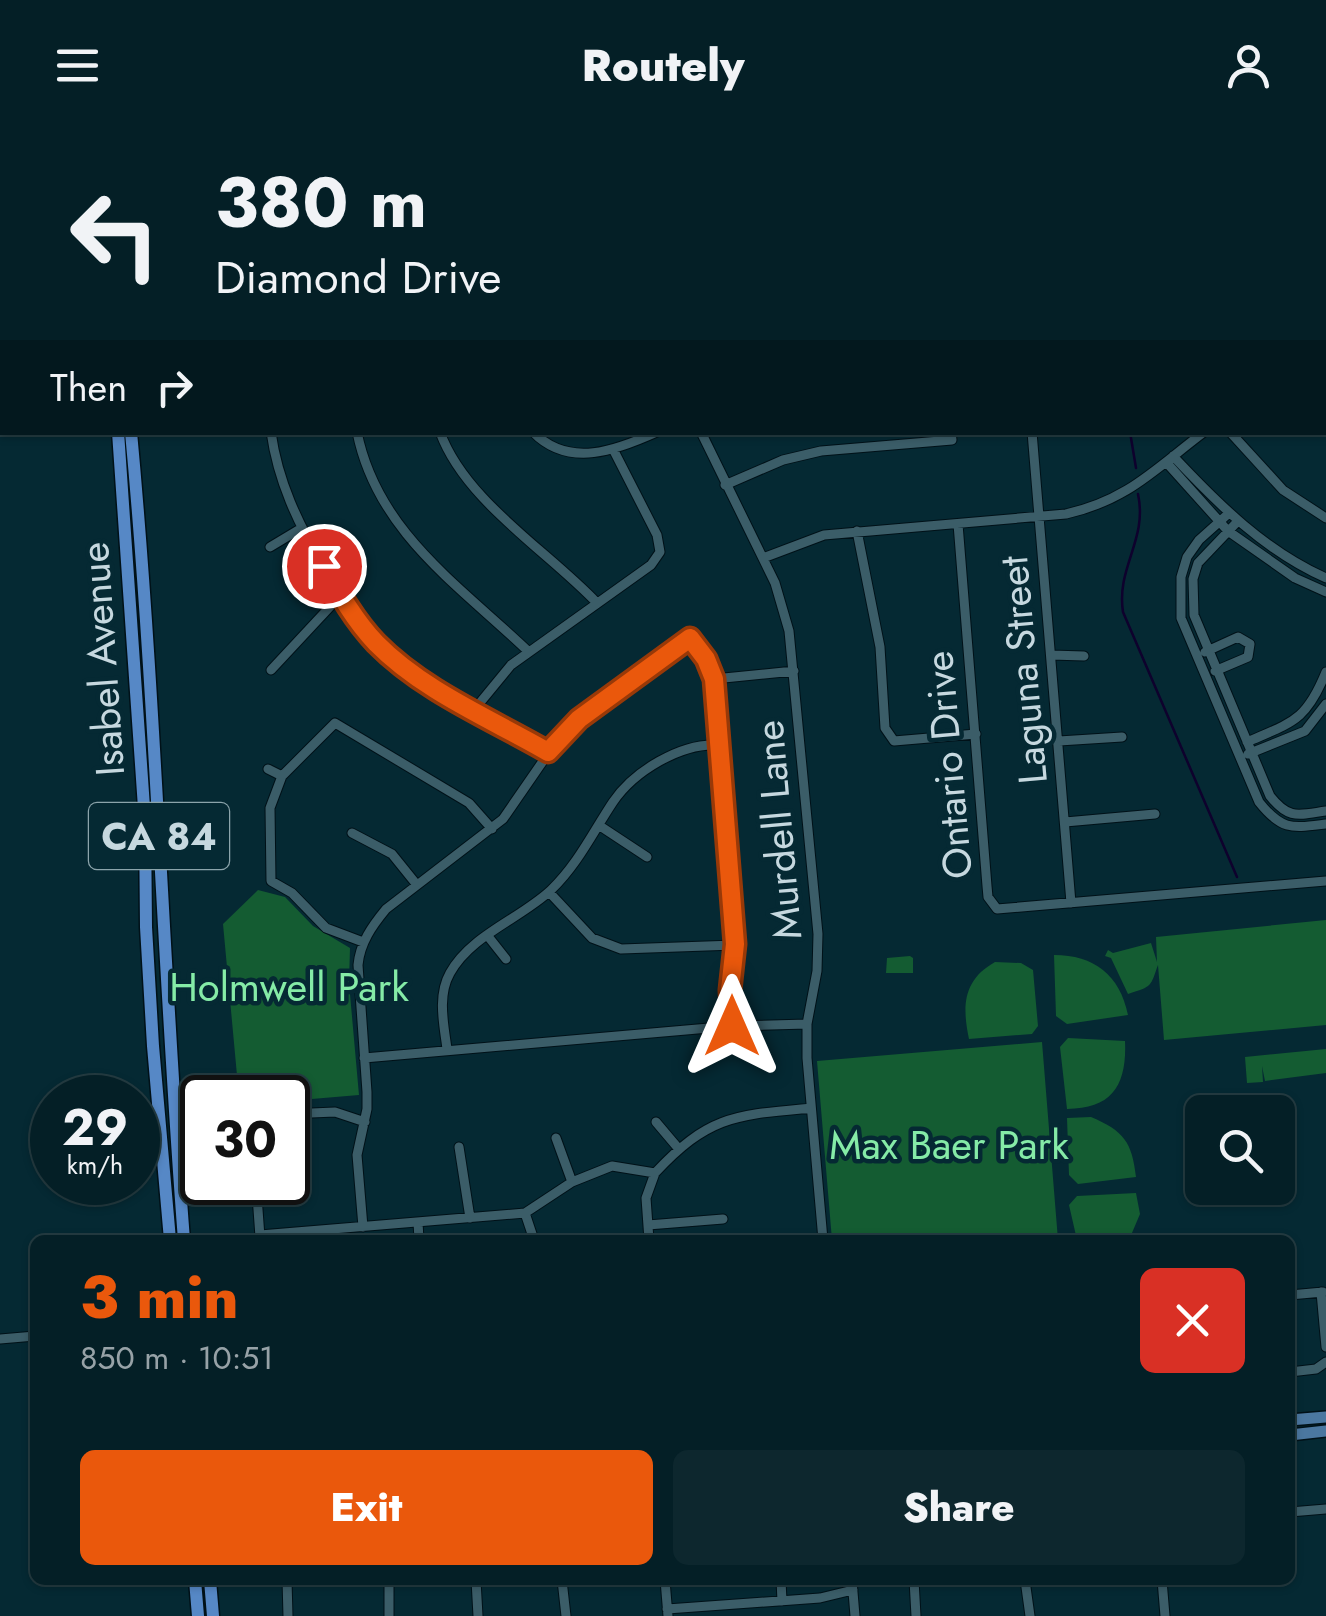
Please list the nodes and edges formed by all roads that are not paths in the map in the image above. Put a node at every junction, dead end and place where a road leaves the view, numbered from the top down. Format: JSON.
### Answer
{"nodes":[{"id":1,"x":118,"y":435,"type":"edge"},
{"id":2,"x":132,"y":435,"type":"edge"},
{"id":3,"x":272,"y":435,"type":"edge"},
{"id":4,"x":358,"y":435,"type":"edge"},
{"id":5,"x":441,"y":435,"type":"edge"},
{"id":6,"x":537,"y":435,"type":"edge"},
{"id":7,"x":650,"y":435,"type":"edge"},
{"id":8,"x":702,"y":435,"type":"edge"},
{"id":9,"x":951,"y":435,"type":"edge"},
{"id":10,"x":1032,"y":435,"type":"edge"},
{"id":11,"x":1200,"y":435,"type":"edge"},
{"id":12,"x":1233,"y":435,"type":"edge"},
{"id":13,"x":614,"y":451,"type":"junction"},
{"id":14,"x":1170,"y":459,"type":"junction"},
{"id":15,"x":726,"y":484,"type":"junction"},
{"id":16,"x":1228,"y":514,"type":"junction"},
{"id":17,"x":1040,"y":517,"type":"junction"},
{"id":18,"x":1326,"y":518,"type":"edge"},
{"id":19,"x":1238,"y":521,"type":"junction"},
{"id":20,"x":1219,"y":522,"type":"junction"},
{"id":21,"x":958,"y":524,"type":"junction"},
{"id":22,"x":300,"y":529,"type":"junction"},
{"id":23,"x":857,"y":531,"type":"junction"},
{"id":24,"x":1228,"y":531,"type":"junction"},
{"id":25,"x":270,"y":547,"type":"dead end"},
{"id":26,"x":763,"y":558,"type":"junction"},
{"id":27,"x":1326,"y":578,"type":"edge"},
{"id":28,"x":1326,"y":592,"type":"edge"},
{"id":29,"x":340,"y":596,"type":"junction"},
{"id":30,"x":597,"y":603,"type":"junction"},
{"id":31,"x":1209,"y":650,"type":"junction"},
{"id":32,"x":529,"y":652,"type":"junction"},
{"id":33,"x":1197,"y":654,"type":"junction"},
{"id":34,"x":1050,"y":655,"type":"junction"},
{"id":35,"x":1084,"y":656,"type":"dead end"},
{"id":36,"x":271,"y":670,"type":"dead end"},
{"id":37,"x":794,"y":670,"type":"junction"},
{"id":38,"x":1217,"y":671,"type":"junction"},
{"id":39,"x":1326,"y":672,"type":"edge"},
{"id":40,"x":1205,"y":676,"type":"junction"},
{"id":41,"x":714,"y":679,"type":"junction"},
{"id":42,"x":1316,"y":697,"type":"junction"},
{"id":43,"x":1326,"y":704,"type":"edge"},
{"id":44,"x":474,"y":710,"type":"junction"},
{"id":45,"x":976,"y":734,"type":"junction"},
{"id":46,"x":1122,"y":736,"type":"dead end"},
{"id":47,"x":1058,"y":740,"type":"junction"},
{"id":48,"x":1248,"y":741,"type":"junction"},
{"id":49,"x":717,"y":746,"type":"junction"},
{"id":50,"x":1236,"y":746,"type":"junction"},
{"id":51,"x":548,"y":752,"type":"junction"},
{"id":52,"x":1253,"y":753,"type":"junction"},
{"id":53,"x":1241,"y":758,"type":"junction"},
{"id":54,"x":268,"y":769,"type":"dead end"},
{"id":55,"x":282,"y":776,"type":"junction"},
{"id":56,"x":1324,"y":811,"type":"edge"},
{"id":57,"x":1155,"y":814,"type":"dead end"},
{"id":58,"x":1065,"y":822,"type":"junction"},
{"id":59,"x":1324,"y":824,"type":"edge"},
{"id":60,"x":600,"y":826,"type":"junction"},
{"id":61,"x":492,"y":829,"type":"junction"},
{"id":62,"x":352,"y":833,"type":"dead end"},
{"id":63,"x":647,"y":857,"type":"dead end"},
{"id":64,"x":1326,"y":881,"type":"edge"},
{"id":65,"x":417,"y":885,"type":"junction"},
{"id":66,"x":549,"y":892,"type":"junction"},
{"id":67,"x":1071,"y":903,"type":"junction"},
{"id":68,"x":487,"y":936,"type":"junction"},
{"id":69,"x":363,"y":942,"type":"junction"},
{"id":70,"x":735,"y":944,"type":"junction"},
{"id":71,"x":506,"y":959,"type":"dead end"},
{"id":72,"x":807,"y":1024,"type":"junction"},
{"id":73,"x":732,"y":1026,"type":"junction"},
{"id":74,"x":447,"y":1049,"type":"junction"},
{"id":75,"x":364,"y":1058,"type":"junction"},
{"id":76,"x":811,"y":1108,"type":"junction"},
{"id":77,"x":310,"y":1113,"type":"edge"},
{"id":78,"x":365,"y":1122,"type":"junction"},
{"id":79,"x":656,"y":1122,"type":"dead end"},
{"id":80,"x":556,"y":1138,"type":"dead end"},
{"id":81,"x":460,"y":1147,"type":"dead end"},
{"id":82,"x":678,"y":1148,"type":"junction"},
{"id":83,"x":655,"y":1173,"type":"junction"},
{"id":84,"x":572,"y":1182,"type":"junction"},
{"id":85,"x":258,"y":1205,"type":"edge"},
{"id":86,"x":525,"y":1213,"type":"junction"},
{"id":87,"x":470,"y":1218,"type":"junction"},
{"id":88,"x":723,"y":1219,"type":"dead end"},
{"id":89,"x":418,"y":1222,"type":"junction"},
{"id":90,"x":648,"y":1225,"type":"junction"},
{"id":91,"x":363,"y":1227,"type":"junction"},
{"id":92,"x":170,"y":1235,"type":"edge"},
{"id":93,"x":184,"y":1235,"type":"edge"},
{"id":94,"x":260,"y":1235,"type":"edge"},
{"id":95,"x":288,"y":1235,"type":"edge"},
{"id":96,"x":419,"y":1235,"type":"edge"},
{"id":97,"x":532,"y":1235,"type":"edge"},
{"id":98,"x":649,"y":1235,"type":"edge"},
{"id":99,"x":823,"y":1235,"type":"edge"},
{"id":100,"x":1324,"y":1292,"type":"edge"},
{"id":101,"x":1295,"y":1295,"type":"edge"},
{"id":102,"x":30,"y":1336,"type":"edge"},
{"id":103,"x":0,"y":1339,"type":"edge"},
{"id":104,"x":1326,"y":1347,"type":"edge"},
{"id":105,"x":1326,"y":1362,"type":"edge"},
{"id":106,"x":1295,"y":1371,"type":"edge"},
{"id":107,"x":1326,"y":1416,"type":"edge"},
{"id":108,"x":1295,"y":1419,"type":"edge"},
{"id":109,"x":1326,"y":1431,"type":"edge"},
{"id":110,"x":1295,"y":1434,"type":"edge"},
{"id":111,"x":1326,"y":1509,"type":"edge"},
{"id":112,"x":1295,"y":1512,"type":"edge"},
{"id":113,"x":195,"y":1585,"type":"edge"},
{"id":114,"x":210,"y":1585,"type":"edge"},
{"id":115,"x":287,"y":1585,"type":"edge"},
{"id":116,"x":389,"y":1585,"type":"edge"},
{"id":117,"x":476,"y":1585,"type":"edge"},
{"id":118,"x":563,"y":1585,"type":"edge"},
{"id":119,"x":665,"y":1585,"type":"edge"},
{"id":120,"x":781,"y":1585,"type":"edge"},
{"id":121,"x":853,"y":1585,"type":"edge"},
{"id":122,"x":914,"y":1585,"type":"edge"},
{"id":123,"x":1026,"y":1585,"type":"edge"},
{"id":124,"x":1162,"y":1585,"type":"edge"},
{"id":125,"x":782,"y":1601,"type":"junction"},
{"id":126,"x":198,"y":1613,"type":"edge"},
{"id":127,"x":668,"y":1613,"type":"edge"},
{"id":128,"x":212,"y":1616,"type":"edge"},
{"id":129,"x":288,"y":1616,"type":"edge"},
{"id":130,"x":389,"y":1616,"type":"edge"},
{"id":131,"x":478,"y":1616,"type":"edge"},
{"id":132,"x":566,"y":1616,"type":"edge"},
{"id":133,"x":855,"y":1616,"type":"edge"},
{"id":134,"x":916,"y":1616,"type":"edge"},
{"id":135,"x":1030,"y":1616,"type":"edge"},
{"id":136,"x":1165,"y":1616,"type":"edge"}],
"edges":[{"from":1,"to":92,"type":"highway","name":"Isabel Avenue"},
{"from":2,"to":93,"type":"highway","name":"Isabel Avenue","number":"CA 84"},
{"from":3,"to":22,"type":"street"},
{"from":4,"to":32,"type":"street"},
{"from":5,"to":30,"type":"street"},
{"from":6,"to":13,"type":"street"},
{"from":7,"to":13,"type":"street"},
{"from":8,"to":15,"type":"street","name":"Murdell Lane"},
{"from":9,"to":15,"type":"street"},
{"from":10,"to":17,"type":"street","name":"Laguna Street"},
{"from":11,"to":14,"type":"street"},
{"from":12,"to":18,"type":"street"},
{"from":13,"to":30,"type":"street"},
{"from":14,"to":16,"type":"street"},
{"from":14,"to":17,"type":"street"},
{"from":14,"to":20,"type":"street"},
{"from":15,"to":26,"type":"street","name":"Murdell Lane"},
{"from":16,"to":19,"type":"street"},
{"from":16,"to":20,"type":"street"},
{"from":17,"to":21,"type":"street"},
{"from":17,"to":34,"type":"street","name":"Laguna Street"},
{"from":19,"to":24,"type":"street"},
{"from":19,"to":27,"type":"street"},
{"from":20,"to":24,"type":"street"},
{"from":20,"to":33,"type":"street"},
{"from":21,"to":23,"type":"street"},
{"from":21,"to":45,"type":"street","name":"Ontario Drive"},
{"from":22,"to":25,"type":"street"},
{"from":22,"to":29,"type":"street"},
{"from":23,"to":26,"type":"street"},
{"from":23,"to":45,"type":"street"},
{"from":24,"to":28,"type":"street"},
{"from":24,"to":31,"type":"street"},
{"from":26,"to":37,"type":"street","name":"Murdell Lane"},
{"from":29,"to":36,"type":"street"},
{"from":29,"to":44,"type":"street"},
{"from":30,"to":32,"type":"street"},
{"from":31,"to":33,"type":"street"},
{"from":31,"to":38,"type":"street"},
{"from":31,"to":38,"type":"street"},
{"from":32,"to":44,"type":"street"},
{"from":33,"to":40,"type":"street"},
{"from":34,"to":35,"type":"street"},
{"from":34,"to":47,"type":"street","name":"Laguna Street"},
{"from":37,"to":41,"type":"street"},
{"from":37,"to":72,"type":"street","name":"Murdell Lane"},
{"from":38,"to":40,"type":"street"},
{"from":38,"to":48,"type":"street"},
{"from":39,"to":42,"type":"street"},
{"from":40,"to":50,"type":"street"},
{"from":41,"to":49,"type":"street"},
{"from":41,"to":51,"type":"street"},
{"from":42,"to":43,"type":"street"},
{"from":42,"to":48,"type":"street"},
{"from":43,"to":52,"type":"street"},
{"from":44,"to":51,"type":"street"},
{"from":45,"to":67,"type":"street","name":"Ontario Drive"},
{"from":46,"to":47,"type":"street"},
{"from":47,"to":58,"type":"street","name":"Laguna Street"},
{"from":48,"to":50,"type":"street"},
{"from":48,"to":52,"type":"street"},
{"from":49,"to":60,"type":"street"},
{"from":49,"to":70,"type":"street"},
{"from":50,"to":53,"type":"street"},
{"from":51,"to":61,"type":"street"},
{"from":52,"to":53,"type":"street"},
{"from":52,"to":56,"type":"street"},
{"from":53,"to":59,"type":"street"},
{"from":54,"to":55,"type":"street"},
{"from":55,"to":61,"type":"street"},
{"from":55,"to":69,"type":"street"},
{"from":56,"to":59,"type":"street"},
{"from":57,"to":58,"type":"street"},
{"from":58,"to":67,"type":"street","name":"Laguna Street"},
{"from":60,"to":63,"type":"street"},
{"from":60,"to":66,"type":"street"},
{"from":61,"to":65,"type":"street"},
{"from":62,"to":65,"type":"street"},
{"from":64,"to":67,"type":"street","name":"Ontario Drive"},
{"from":65,"to":69,"type":"street"},
{"from":66,"to":68,"type":"street"},
{"from":66,"to":70,"type":"street"},
{"from":68,"to":71,"type":"street"},
{"from":68,"to":74,"type":"street"},
{"from":69,"to":75,"type":"street"},
{"from":70,"to":73,"type":"street"},
{"from":72,"to":73,"type":"street"},
{"from":72,"to":76,"type":"street","name":"Murdell Lane"},
{"from":73,"to":74,"type":"street"},
{"from":74,"to":75,"type":"street"},
{"from":75,"to":78,"type":"street"},
{"from":76,"to":82,"type":"street"},
{"from":76,"to":99,"type":"street","name":"Murdell Lane"},
{"from":77,"to":78,"type":"street"},
{"from":78,"to":91,"type":"street"},
{"from":79,"to":82,"type":"street"},
{"from":80,"to":84,"type":"street"},
{"from":81,"to":87,"type":"street"},
{"from":82,"to":83,"type":"street"},
{"from":83,"to":84,"type":"street"},
{"from":83,"to":90,"type":"street"},
{"from":84,"to":86,"type":"street"},
{"from":85,"to":94,"type":"street"},
{"from":86,"to":87,"type":"street"},
{"from":86,"to":97,"type":"street"},
{"from":87,"to":89,"type":"street"},
{"from":88,"to":90,"type":"street"},
{"from":89,"to":91,"type":"street"},
{"from":89,"to":96,"type":"street"},
{"from":90,"to":98,"type":"street"},
{"from":91,"to":95,"type":"street"},
{"from":100,"to":101,"type":"street"},
{"from":100,"to":104,"type":"street"},
{"from":102,"to":103,"type":"street"},
{"from":105,"to":106,"type":"street"},
{"from":107,"to":108,"type":"main road"},
{"from":109,"to":110,"type":"main road"},
{"from":111,"to":112,"type":"street"},
{"from":113,"to":126,"type":"highway"},
{"from":114,"to":128,"type":"highway"},
{"from":115,"to":129,"type":"street"},
{"from":116,"to":130,"type":"street"},
{"from":117,"to":131,"type":"street"},
{"from":118,"to":132,"type":"street"},
{"from":119,"to":127,"type":"street"},
{"from":120,"to":125,"type":"street"},
{"from":121,"to":125,"type":"street"},
{"from":121,"to":133,"type":"street"},
{"from":122,"to":134,"type":"street"},
{"from":123,"to":135,"type":"street"},
{"from":124,"to":136,"type":"street"},
{"from":125,"to":127,"type":"street"}]}
